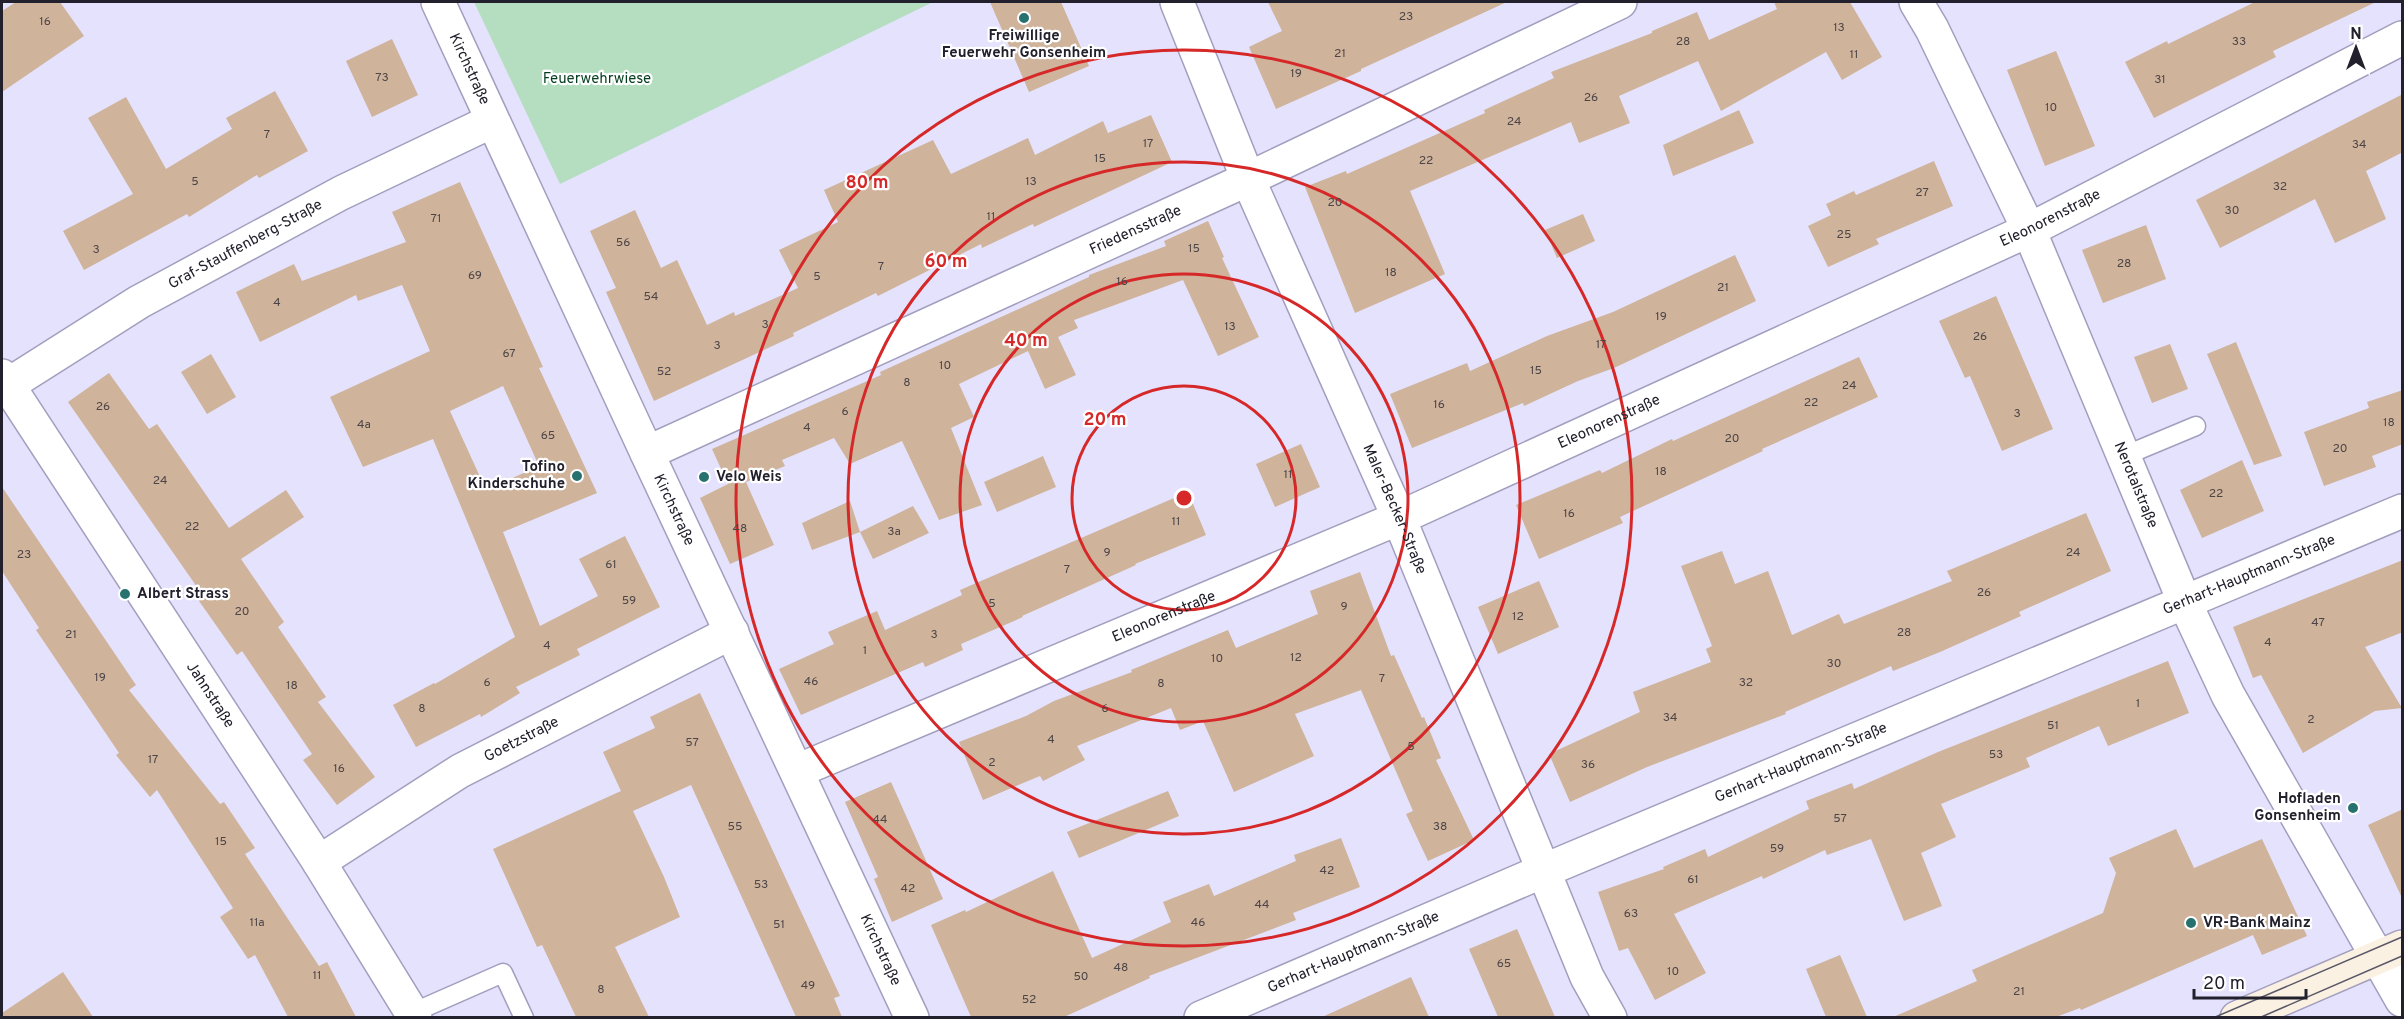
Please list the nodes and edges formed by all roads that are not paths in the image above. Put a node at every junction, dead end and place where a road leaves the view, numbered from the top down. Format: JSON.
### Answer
{"nodes":[{"id":1,"x":438,"y":2,"type":"edge"},
{"id":2,"x":1177,"y":2,"type":"edge"},
{"id":3,"x":1620,"y":2,"type":"edge"},
{"id":4,"x":1916,"y":2,"type":"edge"},
{"id":5,"x":2403,"y":38,"type":"edge"},
{"id":6,"x":492,"y":121,"type":"junction"},
{"id":7,"x":1248,"y":179,"type":"junction"},
{"id":8,"x":2029,"y":230,"type":"junction"},
{"id":9,"x":5,"y":381,"type":"edge"},
{"id":10,"x":2196,"y":426,"type":"dead end"},
{"id":11,"x":647,"y":453,"type":"junction"},
{"id":12,"x":2124,"y":456,"type":"junction"},
{"id":13,"x":2403,"y":511,"type":"edge"},
{"id":14,"x":1399,"y":519,"type":"junction"},
{"id":15,"x":2185,"y":603,"type":"junction"},
{"id":16,"x":732,"y":632,"type":"junction"},
{"id":17,"x":797,"y":771,"type":"junction"},
{"id":18,"x":319,"y":862,"type":"junction"},
{"id":19,"x":1543,"y":871,"type":"junction"},
{"id":20,"x":2390,"y":952,"type":"edge"},
{"id":21,"x":2403,"y":1000,"type":"edge"},
{"id":22,"x":413,"y":1015,"type":"edge"},
{"id":23,"x":524,"y":1017,"type":"edge"},
{"id":24,"x":912,"y":1017,"type":"edge"},
{"id":25,"x":1201,"y":1017,"type":"edge"},
{"id":26,"x":1610,"y":1017,"type":"edge"},
{"id":27,"x":2237,"y":1017,"type":"edge"}],
"edges":[{"from":1,"to":6,"type":"street","name":"Kirchstraße"},
{"from":2,"to":7,"type":"street","name":"Maler-Becker-Straße"},
{"from":3,"to":7,"type":"street","name":"Friedensstraße"},
{"from":4,"to":8,"type":"street","name":"Nerotalstraße"},
{"from":5,"to":8,"type":"street","name":"Eleonorenstraße"},
{"from":6,"to":9,"type":"street","name":"Graf-Stauffenberg-Straße"},
{"from":6,"to":11,"type":"street","name":"Kirchstraße"},
{"from":7,"to":11,"type":"street","name":"Friedensstraße"},
{"from":7,"to":14,"type":"street","name":"Maler-Becker-Straße"},
{"from":8,"to":12,"type":"street","name":"Nerotalstraße"},
{"from":8,"to":14,"type":"street","name":"Eleonorenstraße"},
{"from":9,"to":18,"type":"street","name":"Jahnstraße"},
{"from":10,"to":12,"type":"lane"},
{"from":11,"to":16,"type":"street","name":"Kirchstraße"},
{"from":12,"to":15,"type":"street","name":"Nerotalstraße"},
{"from":13,"to":15,"type":"street","name":"Gerhart-Hauptmann-Straße"},
{"from":14,"to":17,"type":"street","name":"Eleonorenstraße"},
{"from":14,"to":19,"type":"street","name":"Maler-Becker-Straße"},
{"from":15,"to":19,"type":"street","name":"Gerhart-Hauptmann-Straße"},
{"from":15,"to":20,"type":"street","name":"Nerotalstraße"},
{"from":16,"to":17,"type":"street","name":"Kirchstraße"},
{"from":16,"to":18,"type":"street","name":"Goetzstraße"},
{"from":17,"to":24,"type":"street","name":"Kirchstraße"},
{"from":18,"to":22,"type":"street","name":"Jahnstraße"},
{"from":19,"to":25,"type":"street","name":"Gerhart-Hauptmann-Straße"},
{"from":19,"to":26,"type":"street","name":"Maler-Becker-Straße"},
{"from":20,"to":21,"type":"street","name":"Nerotalstraße"},
{"from":20,"to":27,"type":"main road"},
{"from":22,"to":23,"type":"lane"}]}
